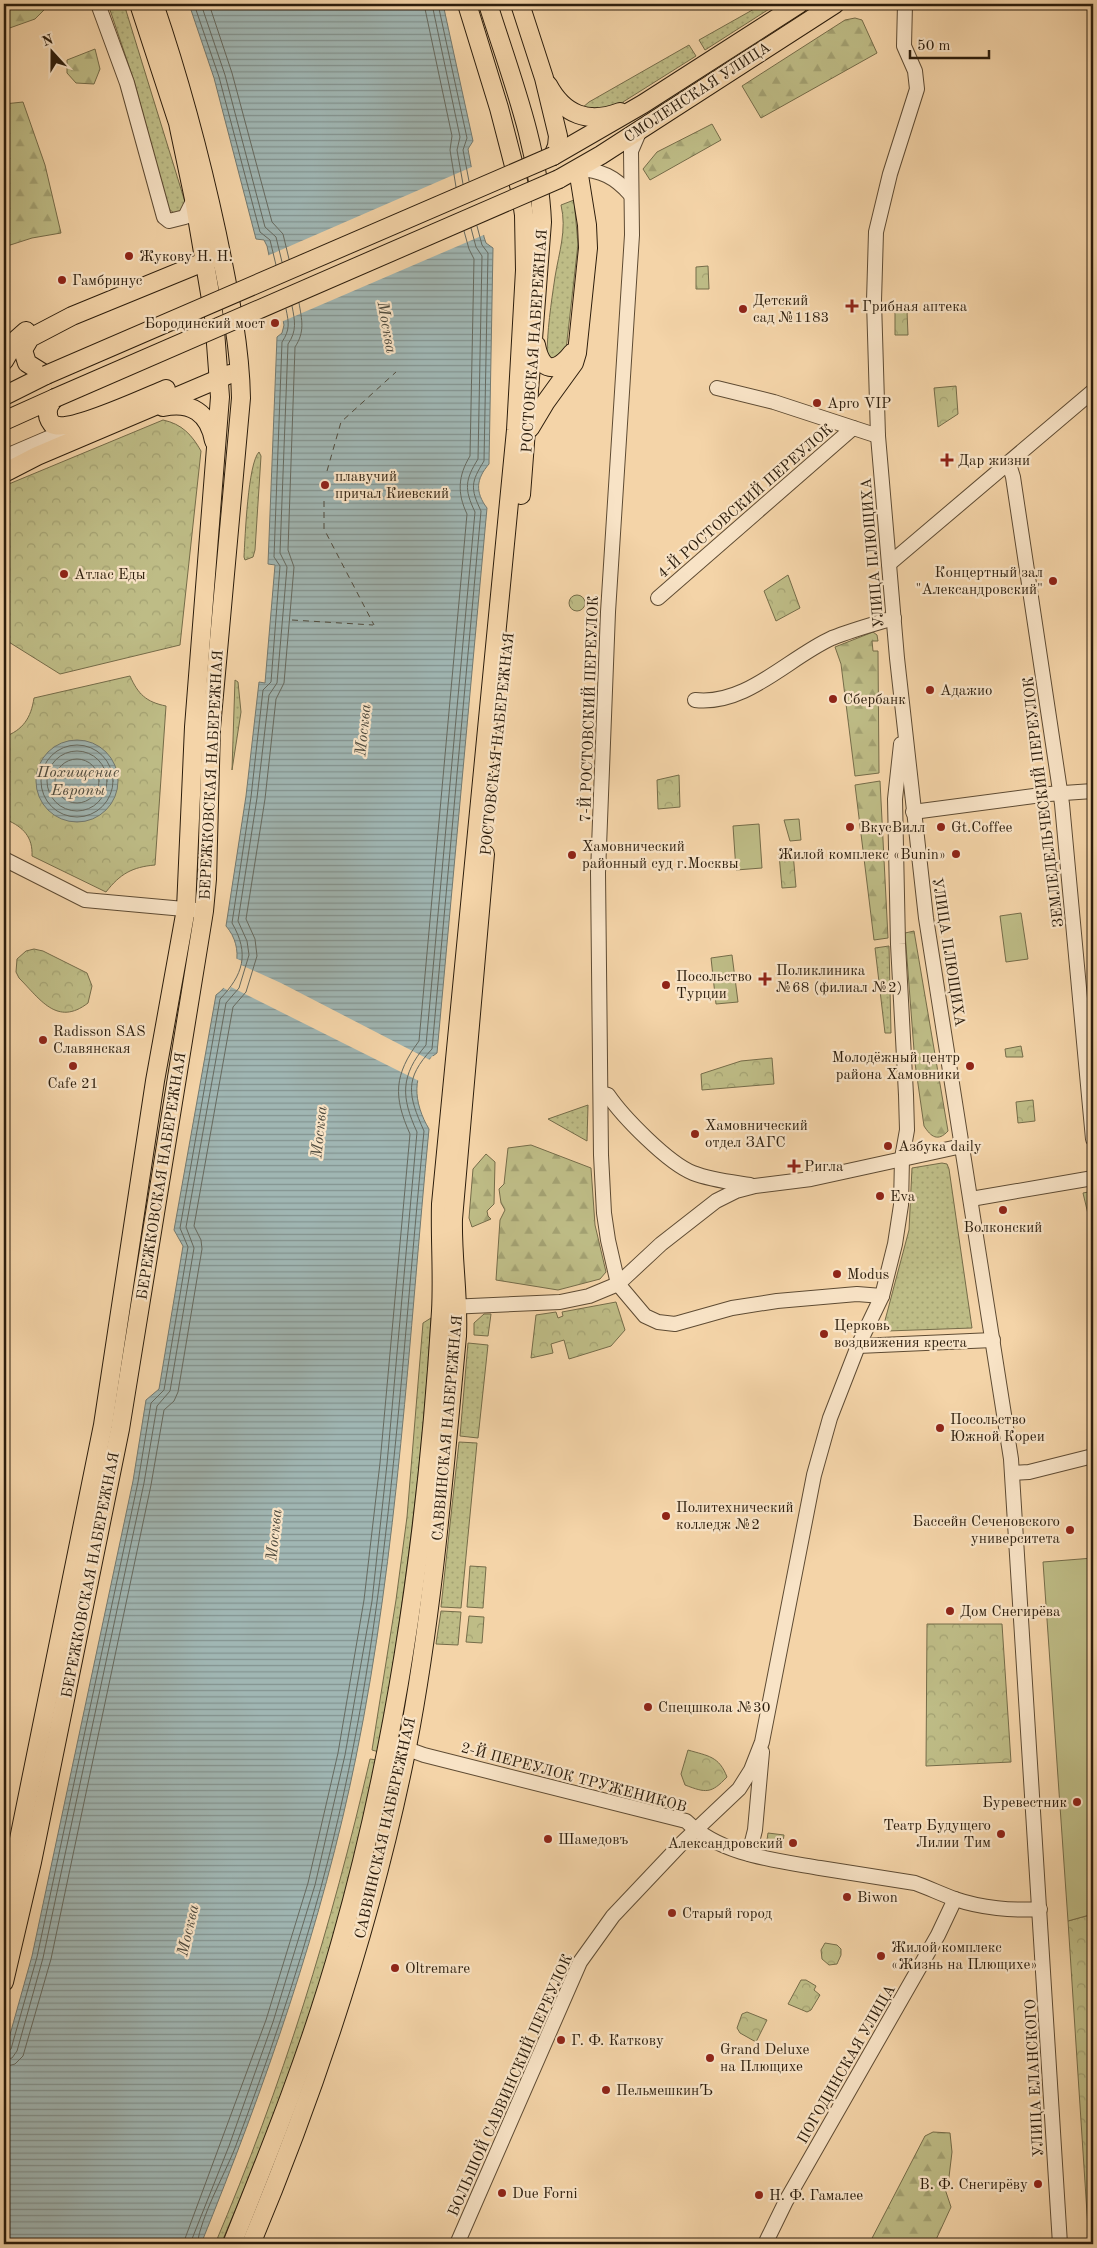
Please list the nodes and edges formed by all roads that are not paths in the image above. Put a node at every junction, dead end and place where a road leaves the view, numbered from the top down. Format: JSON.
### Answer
{"nodes":[{"id":1,"x":98,"y":4,"type":"edge"},
{"id":2,"x":139,"y":4,"type":"edge"},
{"id":3,"x":154,"y":4,"type":"edge"},
{"id":4,"x":467,"y":4,"type":"edge"},
{"id":5,"x":488,"y":4,"type":"edge"},
{"id":6,"x":520,"y":4,"type":"edge"},
{"id":7,"x":799,"y":4,"type":"edge"},
{"id":8,"x":835,"y":4,"type":"edge"},
{"id":9,"x":905,"y":4,"type":"edge"},
{"id":10,"x":544,"y":78,"type":"junction"},
{"id":11,"x":643,"y":104,"type":"junction"},
{"id":12,"x":640,"y":129,"type":"junction"},
{"id":13,"x":553,"y":156,"type":"junction"},
{"id":14,"x":578,"y":169,"type":"junction"},
{"id":15,"x":630,"y":194,"type":"junction"},
{"id":16,"x":194,"y":200,"type":"junction"},
{"id":17,"x":213,"y":257,"type":"junction"},
{"id":18,"x":72,"y":316,"type":"junction"},
{"id":19,"x":534,"y":336,"type":"junction"},
{"id":20,"x":578,"y":336,"type":"junction"},
{"id":21,"x":4,"y":361,"type":"edge"},
{"id":22,"x":240,"y":365,"type":"junction"},
{"id":23,"x":220,"y":373,"type":"junction"},
{"id":24,"x":46,"y":375,"type":"junction"},
{"id":25,"x":717,"y":388,"type":"dead end"},
{"id":26,"x":1093,"y":392,"type":"edge"},
{"id":27,"x":4,"y":396,"type":"edge"},
{"id":28,"x":55,"y":398,"type":"junction"},
{"id":29,"x":144,"y":412,"type":"junction"},
{"id":30,"x":4,"y":421,"type":"edge"},
{"id":31,"x":86,"y":421,"type":"junction"},
{"id":32,"x":853,"y":428,"type":"junction"},
{"id":33,"x":528,"y":433,"type":"junction"},
{"id":34,"x":878,"y":436,"type":"junction"},
{"id":35,"x":216,"y":454,"type":"junction"},
{"id":36,"x":4,"y":457,"type":"edge"},
{"id":37,"x":1009,"y":464,"type":"junction"},
{"id":38,"x":4,"y":473,"type":"edge"},
{"id":39,"x":889,"y":564,"type":"junction"},
{"id":40,"x":658,"y":598,"type":"dead end"},
{"id":41,"x":894,"y":618,"type":"junction"},
{"id":42,"x":695,"y":700,"type":"dead end"},
{"id":43,"x":904,"y":721,"type":"junction"},
{"id":44,"x":1093,"y":791,"type":"edge"},
{"id":45,"x":1061,"y":793,"type":"junction"},
{"id":46,"x":913,"y":812,"type":"junction"},
{"id":47,"x":4,"y":858,"type":"edge"},
{"id":48,"x":186,"y":909,"type":"junction"},
{"id":49,"x":204,"y":911,"type":"junction"},
{"id":50,"x":173,"y":979,"type":"junction"},
{"id":51,"x":191,"y":982,"type":"junction"},
{"id":52,"x":601,"y":1096,"type":"junction"},
{"id":53,"x":1093,"y":1139,"type":"edge"},
{"id":54,"x":962,"y":1146,"type":"junction"},
{"id":55,"x":902,"y":1158,"type":"junction"},
{"id":56,"x":1093,"y":1178,"type":"edge"},
{"id":57,"x":756,"y":1186,"type":"junction"},
{"id":58,"x":971,"y":1199,"type":"junction"},
{"id":59,"x":618,"y":1284,"type":"junction"},
{"id":60,"x":882,"y":1296,"type":"junction"},
{"id":61,"x":450,"y":1307,"type":"junction"},
{"id":62,"x":993,"y":1340,"type":"junction"},
{"id":63,"x":858,"y":1346,"type":"junction"},
{"id":64,"x":1093,"y":1456,"type":"edge"},
{"id":65,"x":1012,"y":1474,"type":"junction"},
{"id":66,"x":388,"y":1742,"type":"junction"},
{"id":67,"x":762,"y":1742,"type":"junction"},
{"id":68,"x":406,"y":1749,"type":"junction"},
{"id":69,"x":696,"y":1831,"type":"junction"},
{"id":70,"x":749,"y":1854,"type":"junction"},
{"id":71,"x":955,"y":1899,"type":"junction"},
{"id":72,"x":1040,"y":1909,"type":"junction"},
{"id":73,"x":4,"y":1913,"type":"edge"},
{"id":74,"x":4,"y":1982,"type":"edge"},
{"id":75,"x":232,"y":2244,"type":"edge"},
{"id":76,"x":251,"y":2244,"type":"edge"},
{"id":77,"x":457,"y":2244,"type":"edge"},
{"id":78,"x":765,"y":2244,"type":"edge"},
{"id":79,"x":1060,"y":2244,"type":"edge"}],
"edges":[{"from":1,"to":16,"type":"street"},
{"from":2,"to":16,"type":"main road"},
{"from":3,"to":17,"type":"main road"},
{"from":4,"to":61,"type":"main road","name":"РОСТОВСКАЯ НАБЕРЕЖНАЯ"},
{"from":5,"to":19,"type":"main road","name":"РОСТОВСКАЯ НАБЕРЕЖНАЯ"},
{"from":6,"to":10,"type":"main road"},
{"from":7,"to":11,"type":"main road","name":"СМОЛЕНСКАЯ УЛИЦА"},
{"from":8,"to":12,"type":"main road","name":"СМОЛЕНСКАЯ УЛИЦА"},
{"from":9,"to":34,"type":"street","name":"УЛИЦА ПЛЮЩИХА"},
{"from":10,"to":11,"type":"main road"},
{"from":10,"to":13,"type":"main road"},
{"from":11,"to":13,"type":"main road","name":"СМОЛЕНСКАЯ УЛИЦА"},
{"from":12,"to":14,"type":"main road","name":"СМОЛЕНСКАЯ УЛИЦА"},
{"from":12,"to":15,"type":"street","name":"7-Й РОСТОВСКИЙ ПЕРЕУЛОК"},
{"from":13,"to":24,"type":"main road","name":"СМОЛЕНСКАЯ УЛИЦА","bridge":true},
{"from":14,"to":15,"type":"street"},
{"from":14,"to":20,"type":"main road"},
{"from":14,"to":28,"type":"main road","name":"СМОЛЕНСКАЯ УЛИЦА","bridge":true},
{"from":15,"to":52,"type":"street","name":"7-Й РОСТОВСКИЙ ПЕРЕУЛОК"},
{"from":16,"to":17,"type":"main road"},
{"from":17,"to":18,"type":"main road"},
{"from":17,"to":22,"type":"main road","name":"БЕРЕЖКОВСКАЯ НАБЕРЕЖНАЯ"},
{"from":17,"to":23,"type":"main road","name":"БЕРЕЖКОВСКАЯ НАБЕРЕЖНАЯ"},
{"from":18,"to":21,"type":"main road"},
{"from":18,"to":24,"type":"main road"},
{"from":19,"to":20,"type":"main road"},
{"from":19,"to":33,"type":"main road","name":"РОСТОВСКАЯ НАБЕРЕЖНАЯ"},
{"from":20,"to":33,"type":"main road"},
{"from":22,"to":23,"type":"main road"},
{"from":22,"to":49,"type":"main road","name":"БЕРЕЖКОВСКАЯ НАБЕРЕЖНАЯ"},
{"from":23,"to":29,"type":"main road"},
{"from":23,"to":31,"type":"main road"},
{"from":23,"to":35,"type":"main road","name":"БЕРЕЖКОВСКАЯ НАБЕРЕЖНАЯ"},
{"from":24,"to":27,"type":"main road","name":"СМОЛЕНСКАЯ УЛИЦА"},
{"from":25,"to":32,"type":"street"},
{"from":26,"to":37,"type":"street"},
{"from":28,"to":30,"type":"main road","name":"СМОЛЕНСКАЯ УЛИЦА"},
{"from":28,"to":31,"type":"main road"},
{"from":29,"to":35,"type":"main road"},
{"from":29,"to":38,"type":"main road"},
{"from":31,"to":36,"type":"street"},
{"from":32,"to":34,"type":"street"},
{"from":32,"to":40,"type":"street","name":"4-Й РОСТОВСКИЙ ПЕРЕУЛОК"},
{"from":33,"to":61,"type":"main road","name":"РОСТОВСКАЯ НАБЕРЕЖНАЯ"},
{"from":34,"to":39,"type":"street","name":"УЛИЦА ПЛЮЩИХА"},
{"from":35,"to":48,"type":"main road","name":"БЕРЕЖКОВСКАЯ НАБЕРЕЖНАЯ"},
{"from":37,"to":39,"type":"street"},
{"from":37,"to":45,"type":"street","name":"ЗЕМЛЕДЕЛЬЧЕСКИЙ ПЕРЕУЛОК"},
{"from":39,"to":41,"type":"street","name":"УЛИЦА ПЛЮЩИХА"},
{"from":41,"to":42,"type":"street"},
{"from":41,"to":43,"type":"street","name":"УЛИЦА ПЛЮЩИХА"},
{"from":43,"to":46,"type":"street","name":"УЛИЦА ПЛЮЩИХА"},
{"from":43,"to":55,"type":"street"},
{"from":44,"to":45,"type":"street"},
{"from":45,"to":46,"type":"street"},
{"from":45,"to":53,"type":"street","name":"ЗЕМЛЕДЕЛЬЧЕСКИЙ ПЕРЕУЛОК"},
{"from":46,"to":54,"type":"street","name":"УЛИЦА ПЛЮЩИХА"},
{"from":47,"to":48,"type":"street"},
{"from":48,"to":49,"type":"street"},
{"from":48,"to":50,"type":"main road","name":"БЕРЕЖКОВСКАЯ НАБЕРЕЖНАЯ"},
{"from":49,"to":51,"type":"main road","name":"БЕРЕЖКОВСКАЯ НАБЕРЕЖНАЯ"},
{"from":50,"to":51,"type":"street"},
{"from":50,"to":73,"type":"main road","name":"БЕРЕЖКОВСКАЯ НАБЕРЕЖНАЯ"},
{"from":51,"to":74,"type":"main road","name":"БЕРЕЖКОВСКАЯ НАБЕРЕЖНАЯ"},
{"from":52,"to":57,"type":"street"},
{"from":52,"to":59,"type":"street","name":"7-Й РОСТОВСКИЙ ПЕРЕУЛОК"},
{"from":54,"to":55,"type":"street"},
{"from":54,"to":58,"type":"street","name":"УЛИЦА ПЛЮЩИХА"},
{"from":55,"to":57,"type":"street"},
{"from":55,"to":60,"type":"street"},
{"from":56,"to":58,"type":"street"},
{"from":57,"to":59,"type":"street"},
{"from":58,"to":62,"type":"street","name":"УЛИЦА ПЛЮЩИХА"},
{"from":59,"to":60,"type":"street"},
{"from":59,"to":61,"type":"street"},
{"from":60,"to":63,"type":"street"},
{"from":61,"to":66,"type":"main road","name":"САВВИНСКАЯ НАБЕРЕЖНАЯ"},
{"from":61,"to":68,"type":"main road","name":"САВВИНСКАЯ НАБЕРЕЖНАЯ"},
{"from":62,"to":63,"type":"street"},
{"from":62,"to":65,"type":"street","name":"УЛИЦА ПЛЮЩИХА"},
{"from":63,"to":67,"type":"street"},
{"from":64,"to":65,"type":"street"},
{"from":65,"to":72,"type":"street","name":"УЛИЦА ПЛЮЩИХА"},
{"from":66,"to":68,"type":"street","name":"2-Й ПЕРЕУЛОК ТРУЖЕНИКОВ"},
{"from":66,"to":75,"type":"main road","name":"САВВИНСКАЯ НАБЕРЕЖНАЯ"},
{"from":67,"to":69,"type":"street","name":"БОЛЬШОЙ САВВИНСКИЙ ПЕРЕУЛОК"},
{"from":67,"to":70,"type":"street"},
{"from":68,"to":69,"type":"street","name":"2-Й ПЕРЕУЛОК ТРУЖЕНИКОВ"},
{"from":68,"to":76,"type":"main road","name":"САВВИНСКАЯ НАБЕРЕЖНАЯ"},
{"from":69,"to":70,"type":"street","name":"2-Й ПЕРЕУЛОК ТРУЖЕНИКОВ"},
{"from":69,"to":77,"type":"street","name":"БОЛЬШОЙ САВВИНСКИЙ ПЕРЕУЛОК"},
{"from":70,"to":71,"type":"street","name":"2-Й ПЕРЕУЛОК ТРУЖЕНИКОВ"},
{"from":71,"to":72,"type":"street","name":"2-Й ПЕРЕУЛОК ТРУЖЕНИКОВ"},
{"from":71,"to":78,"type":"street","name":"ПОГОДИНСКАЯ УЛИЦА"},
{"from":72,"to":79,"type":"street","name":"УЛИЦА ЕЛАНСКОГО"}]}
